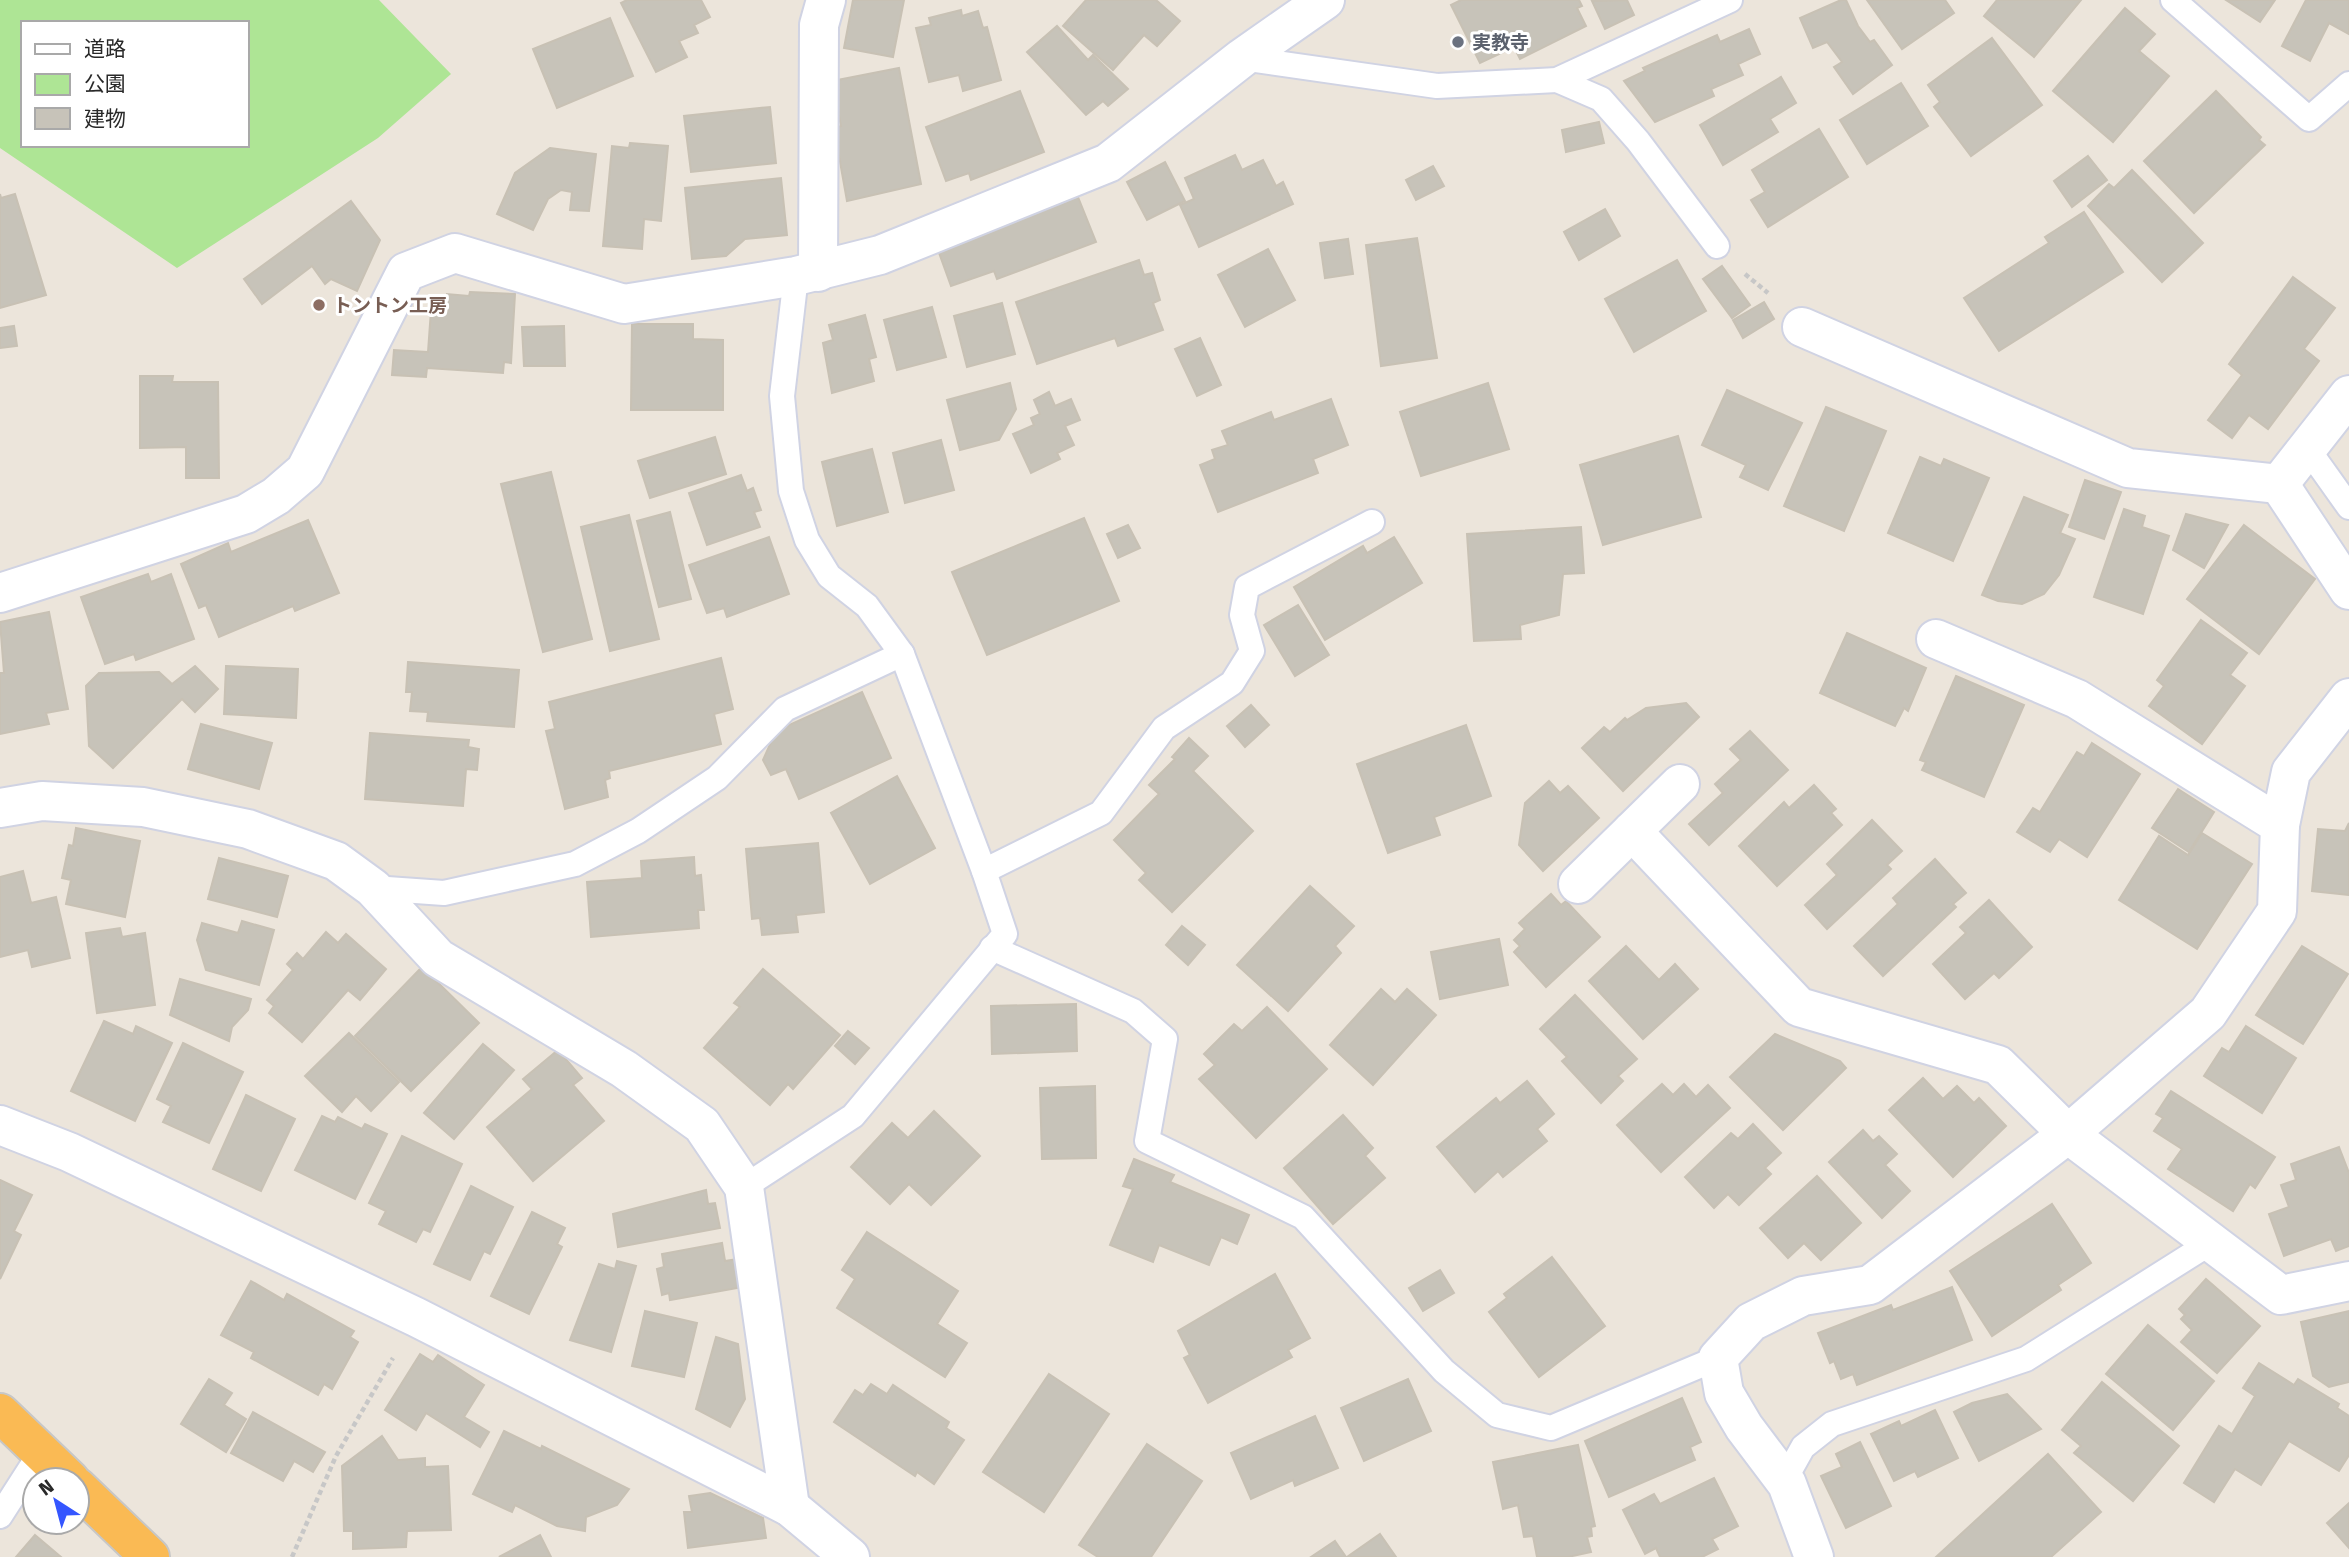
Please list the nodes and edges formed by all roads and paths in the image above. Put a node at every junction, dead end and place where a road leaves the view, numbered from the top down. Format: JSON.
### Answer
{"nodes":[{"id":1,"x":826,"y":0,"type":"edge"},
{"id":2,"x":1325,"y":0,"type":"edge"},
{"id":3,"x":1730,"y":0,"type":"edge"},
{"id":4,"x":2173,"y":0,"type":"edge"},
{"id":5,"x":1242,"y":58,"type":"junction"},
{"id":6,"x":1558,"y":80,"type":"junction"},
{"id":7,"x":2349,"y":84,"type":"edge"},
{"id":8,"x":1717,"y":246,"type":"joint"},
{"id":9,"x":807,"y":274,"type":"junction"},
{"id":10,"x":1802,"y":327,"type":"joint"},
{"id":11,"x":2349,"y":395,"type":"edge"},
{"id":12,"x":2307,"y":448,"type":"junction"},
{"id":13,"x":2279,"y":484,"type":"junction"},
{"id":14,"x":2349,"y":507,"type":"edge"},
{"id":15,"x":1372,"y":522,"type":"dead end"},
{"id":16,"x":2349,"y":590,"type":"edge"},
{"id":17,"x":0,"y":593,"type":"edge"},
{"id":18,"x":1936,"y":639,"type":"dead end"},
{"id":19,"x":902,"y":654,"type":"junction"},
{"id":20,"x":2349,"y":698,"type":"edge"},
{"id":21,"x":1680,"y":784,"type":"dead end"},
{"id":22,"x":0,"y":808,"type":"edge"},
{"id":23,"x":2280,"y":824,"type":"junction"},
{"id":24,"x":1632,"y":831,"type":"junction"},
{"id":25,"x":984,"y":871,"type":"junction"},
{"id":26,"x":1578,"y":884,"type":"dead end"},
{"id":27,"x":373,"y":888,"type":"junction"},
{"id":28,"x":992,"y":948,"type":"junction"},
{"id":29,"x":0,"y":1125,"type":"edge"},
{"id":30,"x":2068,"y":1134,"type":"junction"},
{"id":31,"x":744,"y":1187,"type":"junction"},
{"id":32,"x":2210,"y":1242,"type":"junction"},
{"id":33,"x":2349,"y":1281,"type":"edge"},
{"id":34,"x":416,"y":1317,"type":"junction"},
{"id":35,"x":1718,"y":1358,"type":"junction"},
{"id":36,"x":0,"y":1413,"type":"edge"},
{"id":37,"x":41,"y":1452,"type":"junction"},
{"id":38,"x":56,"y":1466,"type":"edge"},
{"id":39,"x":1784,"y":1481,"type":"junction"},
{"id":40,"x":91,"y":1500,"type":"edge"},
{"id":41,"x":790,"y":1507,"type":"junction"},
{"id":42,"x":0,"y":1516,"type":"edge"},
{"id":43,"x":150,"y":1557,"type":"edge"},
{"id":44,"x":292,"y":1557,"type":"edge"},
{"id":45,"x":850,"y":1557,"type":"edge"},
{"id":46,"x":1814,"y":1557,"type":"edge"}],
"edges":[{"from":1,"to":9,"type":"street"},
{"from":2,"to":5,"type":"street"},
{"from":3,"to":6,"type":"lane"},
{"from":4,"to":7,"type":"lane"},
{"from":5,"to":6,"type":"lane"},
{"from":5,"to":9,"type":"street"},
{"from":6,"to":8,"type":"lane"},
{"from":8,"to":10,"type":"path"},
{"from":9,"to":17,"type":"street"},
{"from":9,"to":19,"type":"lane"},
{"from":10,"to":13,"type":"street"},
{"from":11,"to":12,"type":"street"},
{"from":12,"to":13,"type":"street"},
{"from":12,"to":14,"type":"lane"},
{"from":13,"to":16,"type":"street"},
{"from":15,"to":25,"type":"lane"},
{"from":18,"to":23,"type":"street"},
{"from":19,"to":25,"type":"lane"},
{"from":19,"to":27,"type":"lane"},
{"from":20,"to":23,"type":"street"},
{"from":21,"to":24,"type":"street"},
{"from":22,"to":27,"type":"street"},
{"from":23,"to":30,"type":"street"},
{"from":24,"to":26,"type":"street"},
{"from":24,"to":30,"type":"street"},
{"from":25,"to":28,"type":"lane"},
{"from":27,"to":31,"type":"street"},
{"from":28,"to":31,"type":"lane"},
{"from":28,"to":35,"type":"lane"},
{"from":29,"to":34,"type":"street"},
{"from":30,"to":32,"type":"street"},
{"from":30,"to":35,"type":"street"},
{"from":31,"to":41,"type":"street"},
{"from":32,"to":33,"type":"street"},
{"from":32,"to":39,"type":"lane"},
{"from":34,"to":41,"type":"street"},
{"from":34,"to":44,"type":"path"},
{"from":35,"to":39,"type":"street"},
{"from":36,"to":37,"type":"highway"},
{"from":37,"to":38,"type":"highway"},
{"from":37,"to":42,"type":"lane"},
{"from":39,"to":46,"type":"street"},
{"from":40,"to":43,"type":"highway"},
{"from":41,"to":45,"type":"street"}]}
